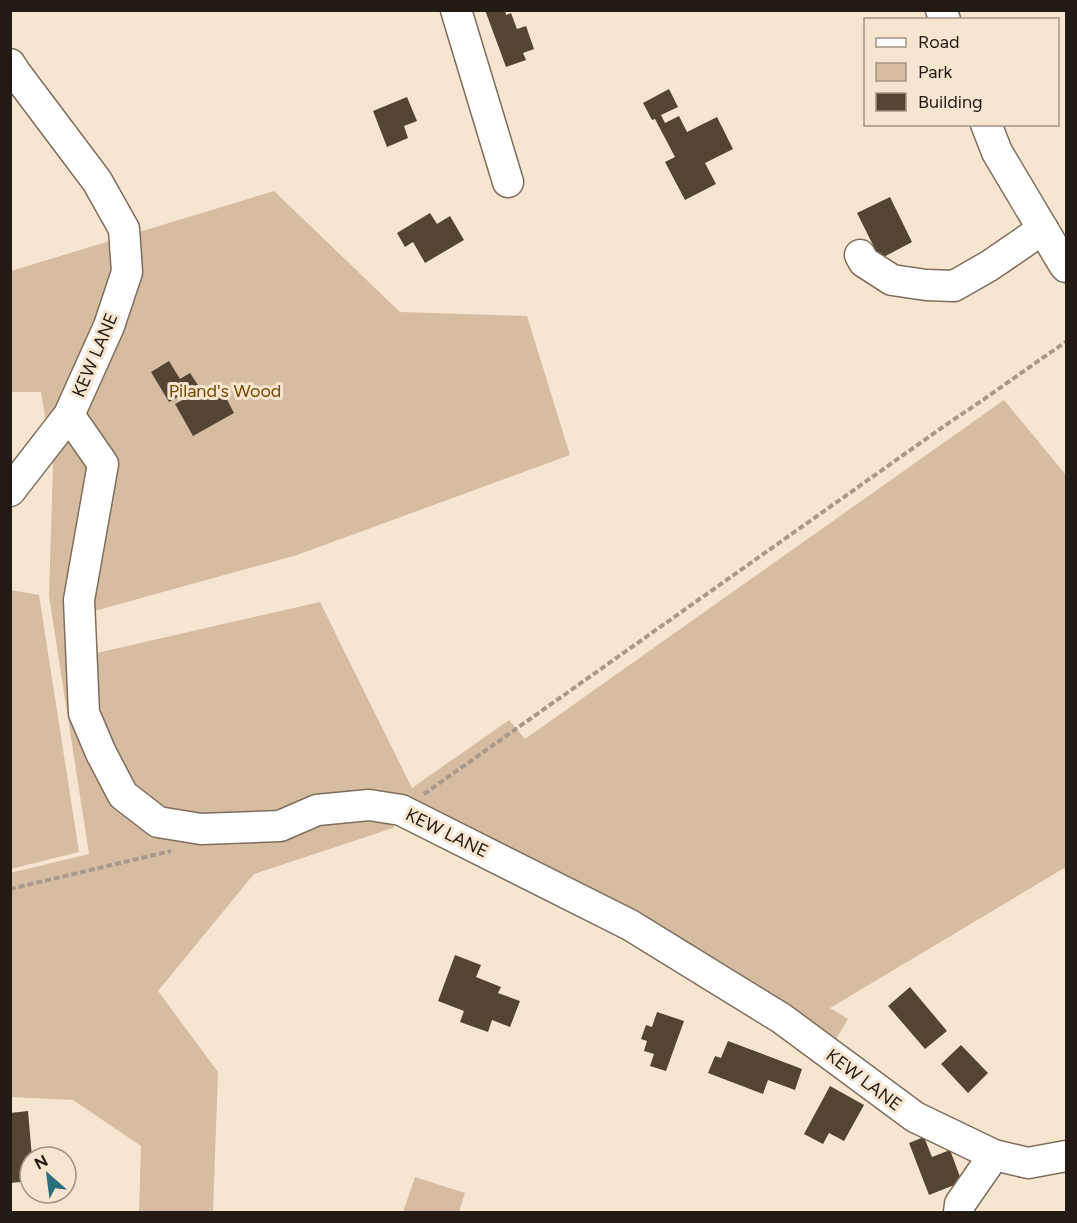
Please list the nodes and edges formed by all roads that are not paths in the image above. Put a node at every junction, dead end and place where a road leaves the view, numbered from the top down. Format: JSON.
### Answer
{"nodes":[{"id":1,"x":456,"y":10,"type":"edge"},
{"id":2,"x":10,"y":64,"type":"edge"},
{"id":3,"x":987,"y":126,"type":"edge"},
{"id":4,"x":508,"y":182,"type":"dead end"},
{"id":5,"x":1042,"y":229,"type":"junction"},
{"id":6,"x":860,"y":255,"type":"dead end"},
{"id":7,"x":1066,"y":267,"type":"edge"},
{"id":8,"x":69,"y":415,"type":"junction"},
{"id":9,"x":10,"y":491,"type":"edge"},
{"id":10,"x":994,"y":1155,"type":"junction"},
{"id":11,"x":1066,"y":1156,"type":"edge"},
{"id":12,"x":959,"y":1212,"type":"edge"}],
"edges":[{"from":1,"to":4,"type":"street"},
{"from":2,"to":8,"type":"street","name":"KEW LANE"},
{"from":3,"to":5,"type":"street"},
{"from":5,"to":6,"type":"street"},
{"from":5,"to":7,"type":"street"},
{"from":8,"to":9,"type":"street"},
{"from":8,"to":10,"type":"street","name":"KEW LANE"},
{"from":10,"to":11,"type":"street","name":"KEW LANE"},
{"from":10,"to":12,"type":"street"}]}
